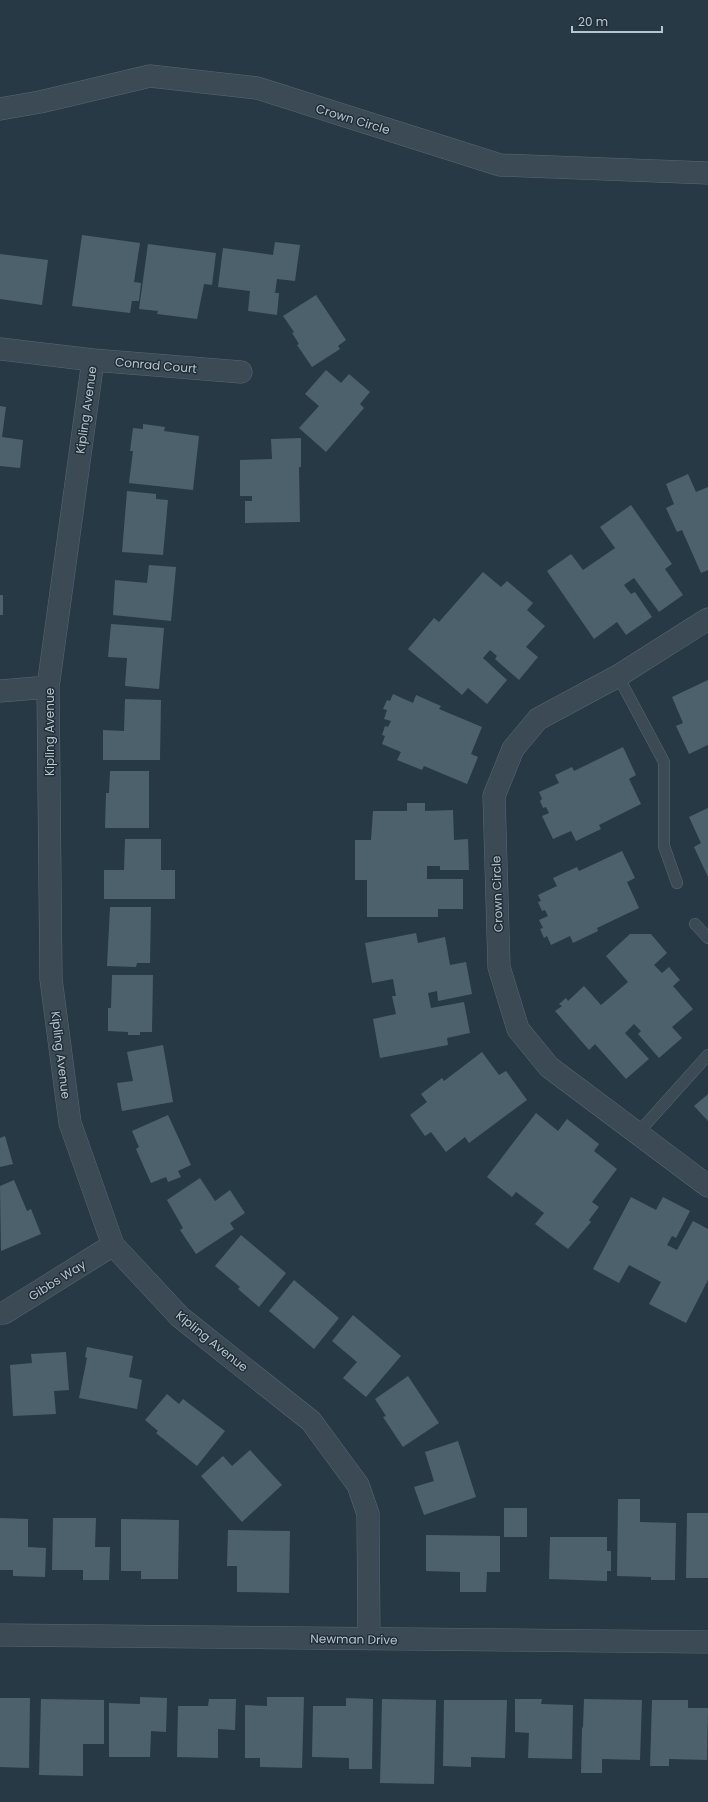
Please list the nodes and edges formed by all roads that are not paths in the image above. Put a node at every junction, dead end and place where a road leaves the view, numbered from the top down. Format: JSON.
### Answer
{"nodes":[{"id":1,"x":0,"y":109,"type":"edge"},
{"id":2,"x":708,"y":173,"type":"edge"},
{"id":3,"x":0,"y":349,"type":"edge"},
{"id":4,"x":93,"y":360,"type":"junction"},
{"id":5,"x":241,"y":372,"type":"dead end"},
{"id":6,"x":708,"y":619,"type":"edge"},
{"id":7,"x":618,"y":676,"type":"junction"},
{"id":8,"x":48,"y":687,"type":"junction"},
{"id":9,"x":0,"y":691,"type":"edge"},
{"id":10,"x":677,"y":883,"type":"dead end"},
{"id":11,"x":695,"y":924,"type":"dead end"},
{"id":12,"x":708,"y":938,"type":"edge"},
{"id":13,"x":708,"y":1056,"type":"edge"},
{"id":14,"x":637,"y":1134,"type":"junction"},
{"id":15,"x":708,"y":1186,"type":"edge"},
{"id":16,"x":113,"y":1245,"type":"junction"},
{"id":17,"x":0,"y":1313,"type":"edge"},
{"id":18,"x":0,"y":1635,"type":"edge"},
{"id":19,"x":369,"y":1639,"type":"junction"},
{"id":20,"x":708,"y":1642,"type":"edge"}],
"edges":[{"from":1,"to":2,"type":"street","name":"Crown Circle"},
{"from":3,"to":4,"type":"street","name":"Conrad Court"},
{"from":4,"to":5,"type":"street","name":"Conrad Court"},
{"from":4,"to":8,"type":"street","name":"Kipling Avenue"},
{"from":6,"to":7,"type":"street","name":"Crown Circle"},
{"from":7,"to":10,"type":"lane"},
{"from":7,"to":14,"type":"street","name":"Crown Circle"},
{"from":8,"to":9,"type":"street"},
{"from":8,"to":16,"type":"street","name":"Kipling Avenue"},
{"from":11,"to":12,"type":"lane"},
{"from":13,"to":14,"type":"lane"},
{"from":14,"to":15,"type":"street","name":"Crown Circle"},
{"from":16,"to":17,"type":"street","name":"Gibbs Way"},
{"from":16,"to":19,"type":"street","name":"Kipling Avenue"},
{"from":18,"to":19,"type":"street","name":"Newman Drive"},
{"from":19,"to":20,"type":"street","name":"Newman Drive"}]}
